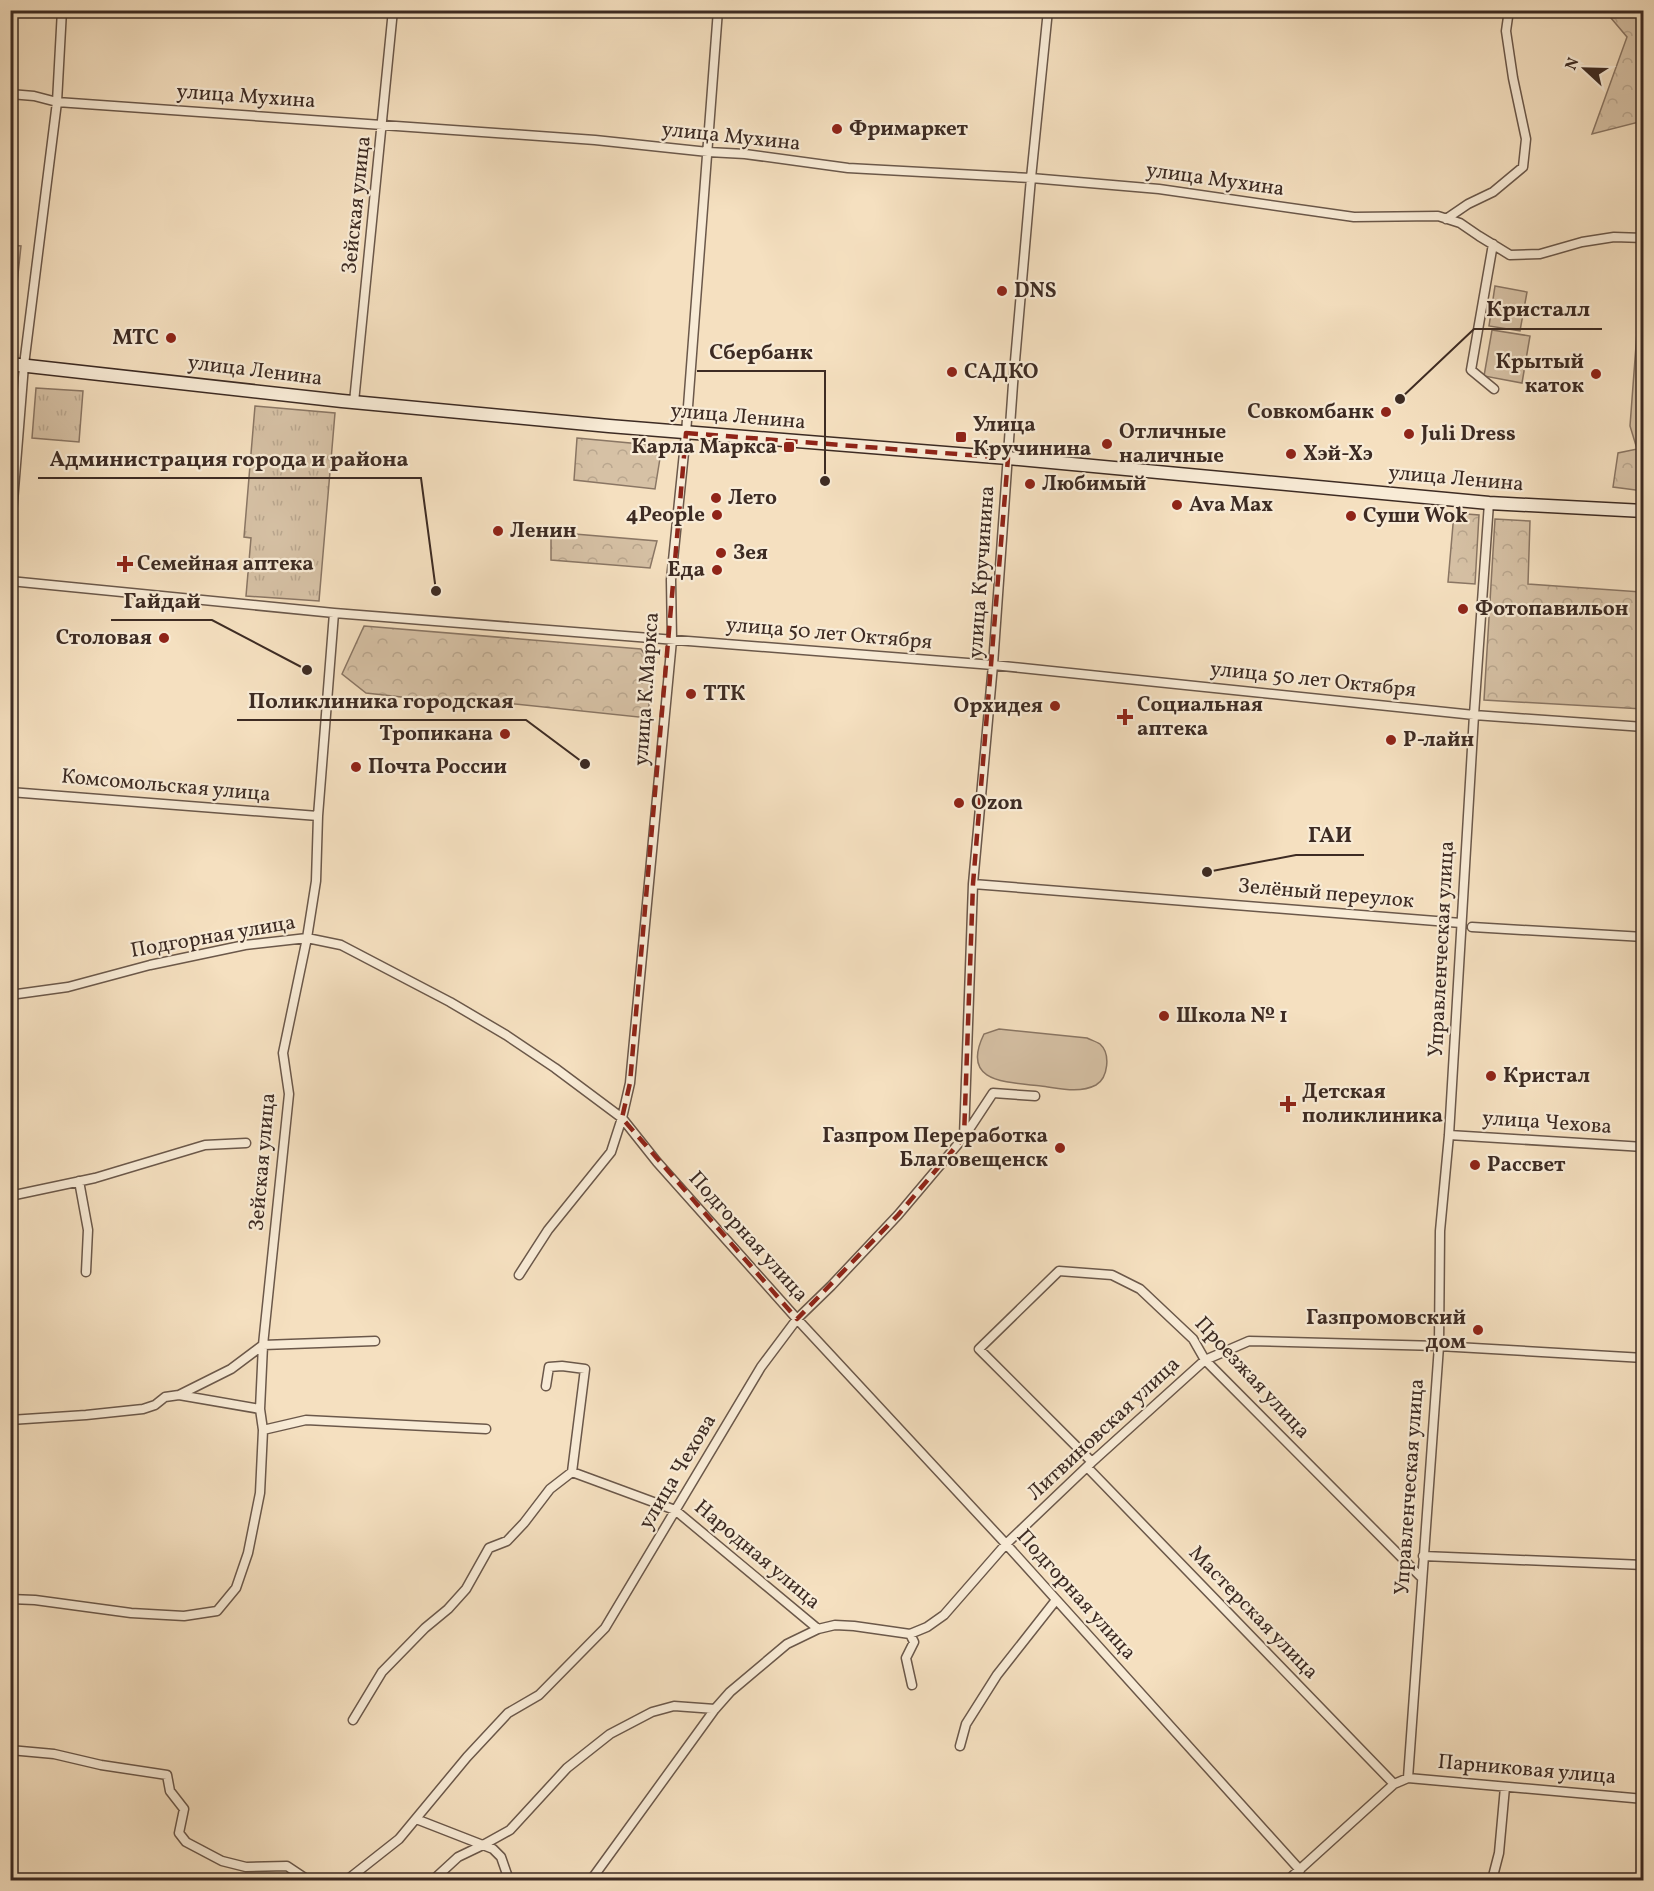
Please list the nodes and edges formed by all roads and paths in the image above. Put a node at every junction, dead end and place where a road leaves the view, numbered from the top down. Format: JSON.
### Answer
{"nodes":[{"id":1,"x":62,"y":10,"type":"edge"},
{"id":2,"x":393,"y":10,"type":"edge"},
{"id":3,"x":718,"y":10,"type":"edge"},
{"id":4,"x":1048,"y":10,"type":"edge"},
{"id":5,"x":1509,"y":10,"type":"edge"},
{"id":6,"x":10,"y":94,"type":"edge"},
{"id":7,"x":57,"y":102,"type":"junction"},
{"id":8,"x":383,"y":125,"type":"junction"},
{"id":9,"x":708,"y":152,"type":"junction"},
{"id":10,"x":1030,"y":178,"type":"junction"},
{"id":11,"x":1446,"y":219,"type":"junction"},
{"id":12,"x":1644,"y":238,"type":"edge"},
{"id":13,"x":1492,"y":244,"type":"junction"},
{"id":14,"x":10,"y":364,"type":"edge"},
{"id":15,"x":24,"y":366,"type":"junction"},
{"id":16,"x":1494,"y":389,"type":"dead end"},
{"id":17,"x":354,"y":402,"type":"junction"},
{"id":18,"x":686,"y":433,"type":"junction"},
{"id":19,"x":1008,"y":458,"type":"junction"},
{"id":20,"x":1489,"y":503,"type":"junction"},
{"id":21,"x":1644,"y":511,"type":"edge"},
{"id":22,"x":10,"y":539,"type":"edge"},
{"id":23,"x":10,"y":581,"type":"edge"},
{"id":24,"x":334,"y":613,"type":"junction"},
{"id":25,"x":672,"y":640,"type":"junction"},
{"id":26,"x":993,"y":665,"type":"junction"},
{"id":27,"x":1474,"y":715,"type":"junction"},
{"id":28,"x":1644,"y":727,"type":"edge"},
{"id":29,"x":10,"y":792,"type":"edge"},
{"id":30,"x":318,"y":816,"type":"junction"},
{"id":31,"x":973,"y":884,"type":"junction"},
{"id":32,"x":1461,"y":923,"type":"junction"},
{"id":33,"x":1472,"y":927,"type":"dead end"},
{"id":34,"x":308,"y":938,"type":"junction"},
{"id":35,"x":1644,"y":938,"type":"edge"},
{"id":36,"x":10,"y":995,"type":"edge"},
{"id":37,"x":1035,"y":1096,"type":"dead end"},
{"id":38,"x":622,"y":1118,"type":"junction"},
{"id":39,"x":1449,"y":1135,"type":"junction"},
{"id":40,"x":964,"y":1137,"type":"junction"},
{"id":41,"x":246,"y":1143,"type":"dead end"},
{"id":42,"x":1644,"y":1147,"type":"edge"},
{"id":43,"x":79,"y":1181,"type":"junction"},
{"id":44,"x":10,"y":1196,"type":"edge"},
{"id":45,"x":1059,"y":1271,"type":"joint"},
{"id":46,"x":86,"y":1272,"type":"dead end"},
{"id":47,"x":519,"y":1275,"type":"dead end"},
{"id":48,"x":797,"y":1319,"type":"junction"},
{"id":49,"x":375,"y":1341,"type":"dead end"},
{"id":50,"x":263,"y":1345,"type":"junction"},
{"id":51,"x":1439,"y":1346,"type":"junction"},
{"id":52,"x":1644,"y":1358,"type":"edge"},
{"id":53,"x":1205,"y":1360,"type":"junction"},
{"id":54,"x":546,"y":1386,"type":"dead end"},
{"id":55,"x":179,"y":1395,"type":"junction"},
{"id":56,"x":260,"y":1409,"type":"junction"},
{"id":57,"x":10,"y":1420,"type":"edge"},
{"id":58,"x":486,"y":1429,"type":"dead end"},
{"id":59,"x":263,"y":1430,"type":"junction"},
{"id":60,"x":1090,"y":1465,"type":"junction"},
{"id":61,"x":572,"y":1472,"type":"junction"},
{"id":62,"x":675,"y":1510,"type":"junction"},
{"id":63,"x":1006,"y":1544,"type":"junction"},
{"id":64,"x":1423,"y":1556,"type":"junction"},
{"id":65,"x":1644,"y":1565,"type":"edge"},
{"id":66,"x":1422,"y":1578,"type":"junction"},
{"id":67,"x":10,"y":1599,"type":"edge"},
{"id":68,"x":1056,"y":1600,"type":"junction"},
{"id":69,"x":818,"y":1629,"type":"junction"},
{"id":70,"x":910,"y":1634,"type":"junction"},
{"id":71,"x":912,"y":1685,"type":"dead end"},
{"id":72,"x":715,"y":1709,"type":"junction"},
{"id":73,"x":353,"y":1720,"type":"dead end"},
{"id":74,"x":960,"y":1746,"type":"dead end"},
{"id":75,"x":10,"y":1750,"type":"edge"},
{"id":76,"x":1408,"y":1778,"type":"junction"},
{"id":77,"x":1394,"y":1784,"type":"junction"},
{"id":78,"x":1505,"y":1787,"type":"junction"},
{"id":79,"x":1644,"y":1799,"type":"edge"},
{"id":80,"x":416,"y":1819,"type":"junction"},
{"id":81,"x":483,"y":1845,"type":"junction"},
{"id":82,"x":1300,"y":1870,"type":"junction"},
{"id":83,"x":308,"y":1881,"type":"edge"},
{"id":84,"x":347,"y":1881,"type":"edge"},
{"id":85,"x":433,"y":1881,"type":"edge"},
{"id":86,"x":509,"y":1881,"type":"edge"},
{"id":87,"x":591,"y":1881,"type":"edge"},
{"id":88,"x":1288,"y":1881,"type":"edge"},
{"id":89,"x":1492,"y":1881,"type":"edge"}],
"edges":[{"from":1,"to":7,"type":"street"},
{"from":2,"to":8,"type":"street","name":"Зейская улица"},
{"from":3,"to":9,"type":"street","name":"улица К.Маркса"},
{"from":4,"to":10,"type":"street","name":"улица Кручинина"},
{"from":5,"to":11,"type":"street"},
{"from":6,"to":7,"type":"street","name":"улица Мухина"},
{"from":7,"to":8,"type":"street","name":"улица Мухина"},
{"from":7,"to":15,"type":"street"},
{"from":8,"to":9,"type":"street","name":"улица Мухина"},
{"from":8,"to":17,"type":"street","name":"Зейская улица"},
{"from":9,"to":10,"type":"street","name":"улица Мухина"},
{"from":9,"to":18,"type":"street","name":"улица К.Маркса"},
{"from":10,"to":11,"type":"street","name":"улица Мухина"},
{"from":10,"to":19,"type":"street","name":"улица Кручинина"},
{"from":11,"to":13,"type":"street","name":"улица Мухина"},
{"from":12,"to":13,"type":"street","name":"улица Мухина"},
{"from":13,"to":16,"type":"street"},
{"from":14,"to":15,"type":"main road","name":"улица Ленина"},
{"from":15,"to":17,"type":"main road","name":"улица Ленина"},
{"from":15,"to":22,"type":"street"},
{"from":17,"to":18,"type":"main road","name":"улица Ленина"},
{"from":18,"to":19,"type":"main road","name":"улица Ленина"},
{"from":18,"to":25,"type":"street","name":"улица К.Маркса"},
{"from":19,"to":20,"type":"main road","name":"улица Ленина"},
{"from":19,"to":26,"type":"street","name":"улица Кручинина"},
{"from":20,"to":21,"type":"main road","name":"улица Ленина"},
{"from":20,"to":27,"type":"street","name":"Управленческая улица"},
{"from":23,"to":24,"type":"street","name":"улица 50 лет Октября"},
{"from":24,"to":25,"type":"street","name":"улица 50 лет Октября"},
{"from":24,"to":30,"type":"street","name":"Зейская улица"},
{"from":25,"to":26,"type":"street","name":"улица 50 лет Октября"},
{"from":25,"to":38,"type":"street","name":"улица К.Маркса"},
{"from":26,"to":27,"type":"street","name":"улица 50 лет Октября"},
{"from":26,"to":31,"type":"street","name":"улица Кручинина"},
{"from":27,"to":28,"type":"street","name":"улица 50 лет Октября"},
{"from":27,"to":32,"type":"street","name":"Управленческая улица"},
{"from":29,"to":30,"type":"street","name":"Комсомольская улица"},
{"from":30,"to":34,"type":"street","name":"Зейская улица"},
{"from":31,"to":32,"type":"street","name":"Зелёный переулок"},
{"from":31,"to":40,"type":"street","name":"улица Кручинина"},
{"from":32,"to":39,"type":"street","name":"Управленческая улица"},
{"from":33,"to":35,"type":"street"},
{"from":34,"to":36,"type":"street","name":"Подгорная улица"},
{"from":34,"to":38,"type":"street","name":"Подгорная улица"},
{"from":34,"to":50,"type":"street","name":"Зейская улица"},
{"from":37,"to":40,"type":"street","name":"улица Чехова"},
{"from":38,"to":47,"type":"street","name":"улица К.Маркса"},
{"from":38,"to":48,"type":"street","name":"Подгорная улица"},
{"from":39,"to":42,"type":"street","name":"улица Чехова"},
{"from":39,"to":51,"type":"street","name":"Управленческая улица"},
{"from":40,"to":48,"type":"street","name":"улица Чехова"},
{"from":41,"to":43,"type":"street"},
{"from":43,"to":44,"type":"street"},
{"from":43,"to":46,"type":"street"},
{"from":45,"to":53,"type":"street","name":"Проезжая улица"},
{"from":45,"to":60,"type":"street","name":"Мастерская улица"},
{"from":48,"to":62,"type":"street","name":"улица Чехова"},
{"from":48,"to":63,"type":"street","name":"Подгорная улица"},
{"from":49,"to":50,"type":"street"},
{"from":50,"to":55,"type":"street"},
{"from":50,"to":56,"type":"street","name":"Зейская улица"},
{"from":51,"to":52,"type":"street","name":"Литвиновская улица"},
{"from":51,"to":53,"type":"street","name":"Литвиновская улица"},
{"from":51,"to":64,"type":"street","name":"Управленческая улица"},
{"from":53,"to":60,"type":"street","name":"Литвиновская улица"},
{"from":53,"to":66,"type":"street","name":"Проезжая улица"},
{"from":54,"to":61,"type":"street"},
{"from":55,"to":56,"type":"street"},
{"from":55,"to":57,"type":"street"},
{"from":56,"to":59,"type":"street","name":"Зейская улица"},
{"from":58,"to":59,"type":"street"},
{"from":59,"to":67,"type":"street","name":"Зейская улица"},
{"from":60,"to":63,"type":"street","name":"Литвиновская улица"},
{"from":60,"to":77,"type":"street","name":"Мастерская улица"},
{"from":61,"to":62,"type":"street","name":"Народная улица"},
{"from":61,"to":73,"type":"street"},
{"from":62,"to":69,"type":"street","name":"Народная улица"},
{"from":62,"to":80,"type":"street","name":"улица Чехова"},
{"from":63,"to":68,"type":"street","name":"Подгорная улица"},
{"from":63,"to":70,"type":"street","name":"Литвиновская улица"},
{"from":64,"to":65,"type":"street"},
{"from":64,"to":66,"type":"street","name":"Управленческая улица"},
{"from":66,"to":76,"type":"street","name":"Управленческая улица"},
{"from":68,"to":74,"type":"street"},
{"from":68,"to":82,"type":"street","name":"Подгорная улица"},
{"from":69,"to":70,"type":"street"},
{"from":69,"to":72,"type":"street"},
{"from":70,"to":71,"type":"street"},
{"from":72,"to":81,"type":"street"},
{"from":72,"to":87,"type":"street"},
{"from":75,"to":83,"type":"street"},
{"from":76,"to":77,"type":"street"},
{"from":76,"to":78,"type":"street","name":"Парниковая улица"},
{"from":77,"to":82,"type":"street"},
{"from":78,"to":79,"type":"street","name":"Парниковая улица"},
{"from":78,"to":89,"type":"street"},
{"from":80,"to":81,"type":"street"},
{"from":80,"to":84,"type":"street","name":"улица Чехова"},
{"from":81,"to":85,"type":"street"},
{"from":81,"to":86,"type":"street"},
{"from":82,"to":88,"type":"street"}]}
